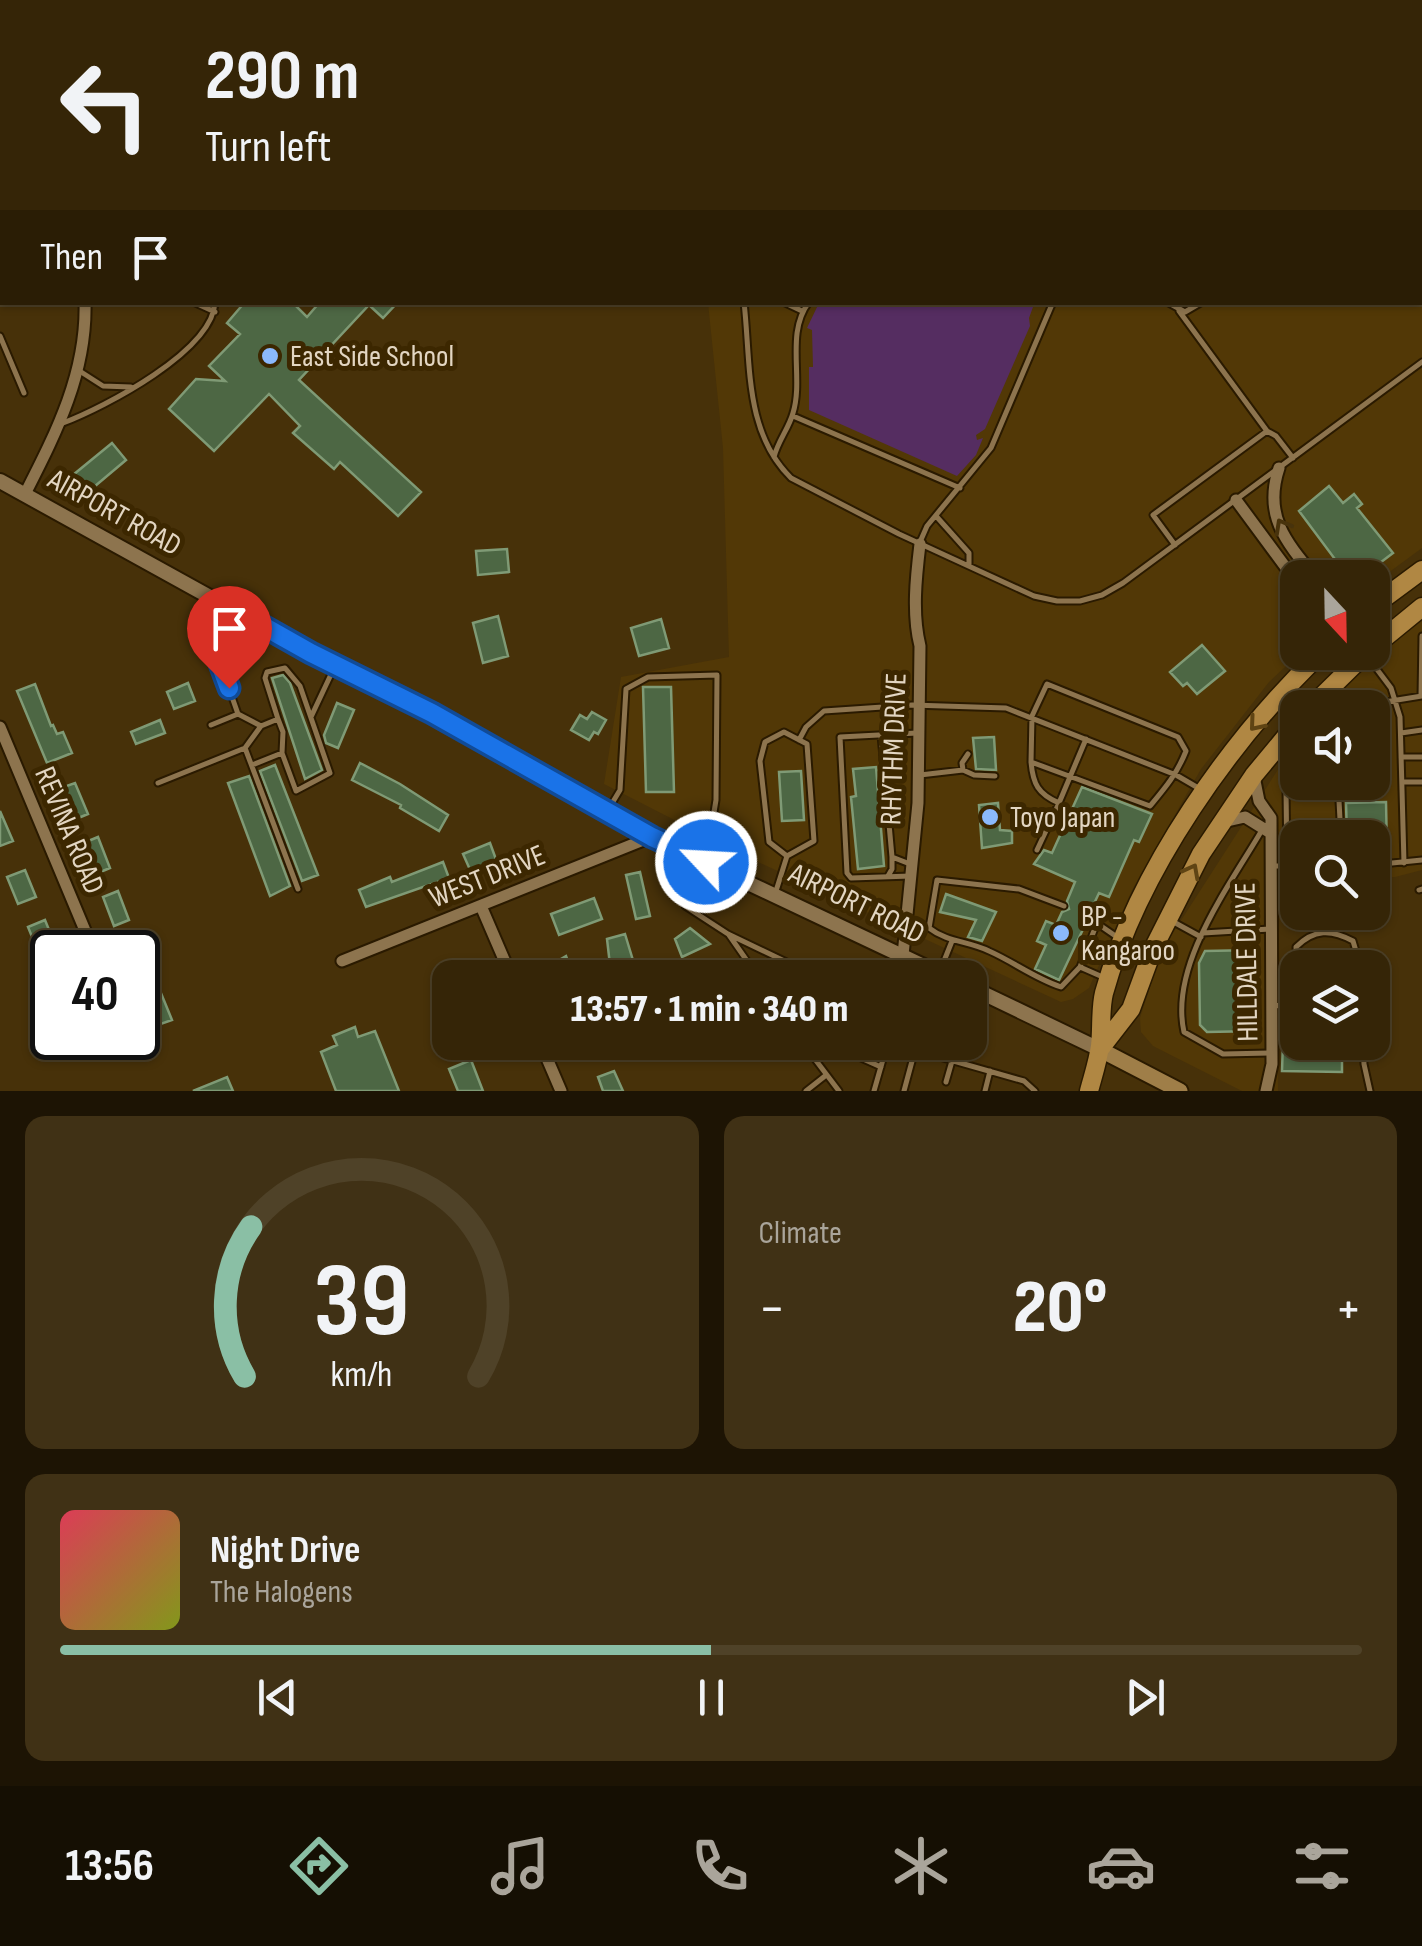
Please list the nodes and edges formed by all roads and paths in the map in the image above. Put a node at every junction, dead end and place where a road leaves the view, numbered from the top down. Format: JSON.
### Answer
{"nodes":[{"id":1,"x":84,"y":305,"type":"edge"},
{"id":2,"x":200,"y":305,"type":"edge"},
{"id":3,"x":215,"y":305,"type":"edge"},
{"id":4,"x":744,"y":305,"type":"edge"},
{"id":5,"x":789,"y":305,"type":"edge"},
{"id":6,"x":806,"y":305,"type":"edge"},
{"id":7,"x":1052,"y":305,"type":"edge"},
{"id":8,"x":1171,"y":305,"type":"edge"},
{"id":9,"x":1198,"y":305,"type":"edge"},
{"id":10,"x":802,"y":311,"type":"junction"},
{"id":11,"x":1179,"y":311,"type":"junction"},
{"id":12,"x":215,"y":312,"type":"junction"},
{"id":13,"x":0,"y":336,"type":"edge"},
{"id":14,"x":1422,"y":362,"type":"edge"},
{"id":15,"x":78,"y":370,"type":"junction"},
{"id":16,"x":132,"y":387,"type":"junction"},
{"id":17,"x":24,"y":393,"type":"dead end"},
{"id":18,"x":793,"y":416,"type":"junction"},
{"id":19,"x":59,"y":424,"type":"junction"},
{"id":20,"x":1267,"y":430,"type":"junction"},
{"id":21,"x":1293,"y":458,"type":"junction"},
{"id":22,"x":773,"y":459,"type":"junction"},
{"id":23,"x":1278,"y":468,"type":"junction"},
{"id":24,"x":0,"y":481,"type":"edge"},
{"id":25,"x":960,"y":488,"type":"junction"},
{"id":26,"x":25,"y":494,"type":"junction"},
{"id":27,"x":1236,"y":500,"type":"junction"},
{"id":28,"x":936,"y":516,"type":"junction"},
{"id":29,"x":920,"y":544,"type":"junction"},
{"id":30,"x":1175,"y":545,"type":"junction"},
{"id":31,"x":1280,"y":560,"type":"edge"},
{"id":32,"x":1304,"y":560,"type":"edge"},
{"id":33,"x":969,"y":568,"type":"junction"},
{"id":34,"x":1422,"y":570,"type":"edge"},
{"id":35,"x":1390,"y":594,"type":"edge"},
{"id":36,"x":224,"y":604,"type":"junction"},
{"id":37,"x":1422,"y":607,"type":"edge"},
{"id":38,"x":1390,"y":633,"type":"edge"},
{"id":39,"x":1421,"y":636,"type":"edge"},
{"id":40,"x":336,"y":665,"type":"junction"},
{"id":41,"x":1305,"y":670,"type":"edge"},
{"id":42,"x":1349,"y":670,"type":"edge"},
{"id":43,"x":1377,"y":670,"type":"edge"},
{"id":44,"x":1328,"y":690,"type":"edge"},
{"id":45,"x":1421,"y":696,"type":"edge"},
{"id":46,"x":1396,"y":699,"type":"junction"},
{"id":47,"x":1390,"y":700,"type":"edge"},
{"id":48,"x":920,"y":707,"type":"junction"},
{"id":49,"x":238,"y":714,"type":"junction"},
{"id":50,"x":1032,"y":716,"type":"junction"},
{"id":51,"x":310,"y":718,"type":"junction"},
{"id":52,"x":278,"y":719,"type":"junction"},
{"id":53,"x":211,"y":725,"type":"dead end"},
{"id":54,"x":261,"y":726,"type":"junction"},
{"id":55,"x":0,"y":727,"type":"edge"},
{"id":56,"x":1422,"y":730,"type":"edge"},
{"id":57,"x":920,"y":732,"type":"junction"},
{"id":58,"x":1400,"y":734,"type":"junction"},
{"id":59,"x":881,"y":735,"type":"junction"},
{"id":60,"x":1086,"y":739,"type":"junction"},
{"id":61,"x":799,"y":740,"type":"junction"},
{"id":62,"x":1280,"y":744,"type":"edge"},
{"id":63,"x":245,"y":748,"type":"junction"},
{"id":64,"x":282,"y":754,"type":"junction"},
{"id":65,"x":968,"y":754,"type":"dead end"},
{"id":66,"x":1402,"y":757,"type":"junction"},
{"id":67,"x":1422,"y":757,"type":"edge"},
{"id":68,"x":1031,"y":762,"type":"junction"},
{"id":69,"x":251,"y":766,"type":"junction"},
{"id":70,"x":964,"y":770,"type":"junction"},
{"id":71,"x":920,"y":774,"type":"junction"},
{"id":72,"x":1071,"y":774,"type":"junction"},
{"id":73,"x":1176,"y":775,"type":"junction"},
{"id":74,"x":1254,"y":775,"type":"junction"},
{"id":75,"x":995,"y":776,"type":"dead end"},
{"id":76,"x":1422,"y":779,"type":"edge"},
{"id":77,"x":158,"y":782,"type":"dead end"},
{"id":78,"x":1402,"y":782,"type":"junction"},
{"id":79,"x":1205,"y":790,"type":"junction"},
{"id":80,"x":1059,"y":803,"type":"junction"},
{"id":81,"x":607,"y":812,"type":"junction"},
{"id":82,"x":1221,"y":823,"type":"junction"},
{"id":83,"x":1266,"y":830,"type":"junction"},
{"id":84,"x":652,"y":837,"type":"junction"},
{"id":85,"x":1037,"y":850,"type":"dead end"},
{"id":86,"x":787,"y":856,"type":"junction"},
{"id":87,"x":892,"y":857,"type":"junction"},
{"id":88,"x":701,"y":860,"type":"junction"},
{"id":89,"x":1422,"y":860,"type":"edge"},
{"id":90,"x":1390,"y":863,"type":"edge"},
{"id":91,"x":1404,"y":863,"type":"junction"},
{"id":92,"x":1270,"y":866,"type":"junction"},
{"id":93,"x":1280,"y":866,"type":"edge"},
{"id":94,"x":913,"y":871,"type":"junction"},
{"id":95,"x":888,"y":876,"type":"junction"},
{"id":96,"x":298,"y":889,"type":"dead end"},
{"id":97,"x":774,"y":894,"type":"junction"},
{"id":98,"x":480,"y":906,"type":"junction"},
{"id":99,"x":1064,"y":906,"type":"dead end"},
{"id":100,"x":1089,"y":916,"type":"dead end"},
{"id":101,"x":1167,"y":918,"type":"junction"},
{"id":102,"x":1095,"y":928,"type":"junction"},
{"id":103,"x":1270,"y":929,"type":"junction"},
{"id":104,"x":85,"y":930,"type":"edge"},
{"id":105,"x":728,"y":934,"type":"junction"},
{"id":106,"x":1202,"y":935,"type":"junction"},
{"id":107,"x":952,"y":941,"type":"junction"},
{"id":108,"x":1124,"y":941,"type":"junction"},
{"id":109,"x":1296,"y":950,"type":"edge"},
{"id":110,"x":1356,"y":950,"type":"edge"},
{"id":111,"x":907,"y":958,"type":"junction"},
{"id":112,"x":504,"y":960,"type":"edge"},
{"id":113,"x":746,"y":960,"type":"edge"},
{"id":114,"x":782,"y":960,"type":"edge"},
{"id":115,"x":911,"y":960,"type":"edge"},
{"id":116,"x":948,"y":960,"type":"edge"},
{"id":117,"x":342,"y":961,"type":"dead end"},
{"id":118,"x":1080,"y":967,"type":"junction"},
{"id":119,"x":1109,"y":980,"type":"junction"},
{"id":120,"x":987,"y":996,"type":"edge"},
{"id":121,"x":1280,"y":1006,"type":"edge"},
{"id":122,"x":1271,"y":1008,"type":"junction"},
{"id":123,"x":1099,"y":1049,"type":"junction"},
{"id":124,"x":1272,"y":1052,"type":"junction"},
{"id":125,"x":548,"y":1060,"type":"edge"},
{"id":126,"x":814,"y":1060,"type":"edge"},
{"id":127,"x":865,"y":1060,"type":"edge"},
{"id":128,"x":883,"y":1060,"type":"edge"},
{"id":129,"x":912,"y":1060,"type":"edge"},
{"id":130,"x":952,"y":1060,"type":"joint"},
{"id":131,"x":1364,"y":1060,"type":"edge"},
{"id":132,"x":881,"y":1067,"type":"junction"},
{"id":133,"x":990,"y":1071,"type":"junction"},
{"id":134,"x":825,"y":1076,"type":"junction"},
{"id":135,"x":946,"y":1082,"type":"dead end"},
{"id":136,"x":561,"y":1091,"type":"edge"},
{"id":137,"x":806,"y":1091,"type":"edge"},
{"id":138,"x":839,"y":1091,"type":"edge"},
{"id":139,"x":874,"y":1091,"type":"edge"},
{"id":140,"x":904,"y":1091,"type":"edge"},
{"id":141,"x":985,"y":1091,"type":"edge"},
{"id":142,"x":1035,"y":1091,"type":"edge"},
{"id":143,"x":1089,"y":1091,"type":"edge"},
{"id":144,"x":1180,"y":1091,"type":"edge"},
{"id":145,"x":1266,"y":1091,"type":"edge"},
{"id":146,"x":1370,"y":1091,"type":"edge"}],
"edges":[{"from":1,"to":15,"type":"street"},
{"from":2,"to":12,"type":"lane"},
{"from":3,"to":12,"type":"lane"},
{"from":4,"to":22,"type":"lane"},
{"from":5,"to":10,"type":"lane"},
{"from":6,"to":10,"type":"lane"},
{"from":7,"to":25,"type":"lane"},
{"from":8,"to":11,"type":"lane"},
{"from":9,"to":11,"type":"lane"},
{"from":10,"to":18,"type":"lane"},
{"from":11,"to":20,"type":"lane"},
{"from":12,"to":16,"type":"lane"},
{"from":13,"to":17,"type":"lane"},
{"from":14,"to":21,"type":"lane"},
{"from":15,"to":16,"type":"lane"},
{"from":15,"to":19,"type":"street"},
{"from":16,"to":19,"type":"lane"},
{"from":18,"to":22,"type":"lane"},
{"from":18,"to":25,"type":"lane"},
{"from":19,"to":26,"type":"street"},
{"from":20,"to":21,"type":"lane"},
{"from":20,"to":30,"type":"lane"},
{"from":21,"to":23,"type":"lane"},
{"from":22,"to":29,"type":"lane"},
{"from":23,"to":27,"type":"lane"},
{"from":32,"to":23,"type":"street","one_way":true},
{"from":24,"to":26,"type":"street","name":"AIRPORT ROAD"},
{"from":25,"to":28,"type":"lane"},
{"from":26,"to":36,"type":"street","name":"AIRPORT ROAD"},
{"from":27,"to":30,"type":"lane"},
{"from":27,"to":31,"type":"street"},
{"from":28,"to":29,"type":"lane"},
{"from":28,"to":33,"type":"lane"},
{"from":29,"to":33,"type":"lane"},
{"from":29,"to":48,"type":"street","name":"RHYTHM DRIVE"},
{"from":30,"to":33,"type":"lane"},
{"from":34,"to":35,"type":"main road"},
{"from":36,"to":40,"type":"street","name":"AIRPORT ROAD"},
{"from":36,"to":49,"type":"lane"},
{"from":37,"to":38,"type":"main road"},
{"from":39,"to":45,"type":"lane"},
{"from":40,"to":51,"type":"lane"},
{"from":40,"to":81,"type":"street","name":"AIRPORT ROAD"},
{"from":41,"to":79,"type":"main road","one_way":true},
{"from":42,"to":44,"type":"main road"},
{"from":43,"to":46,"type":"lane"},
{"from":45,"to":46,"type":"lane"},
{"from":46,"to":47,"type":"lane"},
{"from":46,"to":58,"type":"lane"},
{"from":48,"to":50,"type":"lane"},
{"from":48,"to":57,"type":"street","name":"RHYTHM DRIVE"},
{"from":48,"to":61,"type":"lane"},
{"from":49,"to":53,"type":"lane"},
{"from":49,"to":54,"type":"lane"},
{"from":50,"to":60,"type":"lane"},
{"from":50,"to":68,"type":"lane"},
{"from":50,"to":73,"type":"lane"},
{"from":51,"to":52,"type":"lane"},
{"from":51,"to":64,"type":"lane"},
{"from":52,"to":54,"type":"lane"},
{"from":52,"to":64,"type":"lane"},
{"from":54,"to":63,"type":"lane"},
{"from":55,"to":104,"type":"street","name":"REVINA ROAD"},
{"from":56,"to":58,"type":"lane"},
{"from":57,"to":59,"type":"lane"},
{"from":57,"to":71,"type":"street","name":"RHYTHM DRIVE"},
{"from":58,"to":66,"type":"lane"},
{"from":59,"to":87,"type":"lane"},
{"from":59,"to":95,"type":"lane"},
{"from":60,"to":72,"type":"lane"},
{"from":60,"to":73,"type":"lane"},
{"from":61,"to":86,"type":"lane"},
{"from":61,"to":86,"type":"lane"},
{"from":62,"to":74,"type":"main road"},
{"from":63,"to":69,"type":"lane"},
{"from":63,"to":77,"type":"lane"},
{"from":64,"to":69,"type":"lane"},
{"from":65,"to":70,"type":"lane"},
{"from":66,"to":67,"type":"lane"},
{"from":66,"to":78,"type":"lane"},
{"from":68,"to":72,"type":"lane"},
{"from":68,"to":80,"type":"lane"},
{"from":69,"to":96,"type":"lane"},
{"from":70,"to":71,"type":"lane"},
{"from":70,"to":75,"type":"lane"},
{"from":71,"to":94,"type":"street","name":"RHYTHM DRIVE"},
{"from":72,"to":73,"type":"lane"},
{"from":72,"to":80,"type":"lane"},
{"from":73,"to":79,"type":"lane"},
{"from":74,"to":82,"type":"main road"},
{"from":74,"to":83,"type":"street","name":"HILLDALE DRIVE"},
{"from":76,"to":78,"type":"lane"},
{"from":78,"to":91,"type":"lane"},
{"from":79,"to":108,"type":"main road"},
{"from":80,"to":85,"type":"lane"},
{"from":81,"to":84,"type":"street","name":"AIRPORT ROAD"},
{"from":81,"to":88,"type":"lane"},
{"from":82,"to":83,"type":"street"},
{"from":101,"to":82,"type":"main road","one_way":true},
{"from":83,"to":92,"type":"street","name":"HILLDALE DRIVE"},
{"from":83,"to":106,"type":"lane"},
{"from":84,"to":88,"type":"street","name":"AIRPORT ROAD"},
{"from":84,"to":98,"type":"street","name":"WEST DRIVE"},
{"from":86,"to":97,"type":"lane"},
{"from":87,"to":94,"type":"lane"},
{"from":87,"to":95,"type":"lane"},
{"from":88,"to":97,"type":"street","name":"AIRPORT ROAD"},
{"from":88,"to":105,"type":"lane"},
{"from":89,"to":91,"type":"lane"},
{"from":90,"to":91,"type":"lane"},
{"from":92,"to":93,"type":"lane"},
{"from":92,"to":103,"type":"street","name":"HILLDALE DRIVE"},
{"from":94,"to":95,"type":"lane"},
{"from":94,"to":111,"type":"street","name":"RHYTHM DRIVE"},
{"from":97,"to":111,"type":"street","name":"AIRPORT ROAD"},
{"from":98,"to":112,"type":"street"},
{"from":98,"to":117,"type":"street","name":"WEST DRIVE"},
{"from":99,"to":107,"type":"lane"},
{"from":100,"to":102,"type":"lane"},
{"from":101,"to":106,"type":"lane"},
{"from":101,"to":123,"type":"main road"},
{"from":102,"to":108,"type":"lane"},
{"from":102,"to":118,"type":"lane"},
{"from":103,"to":106,"type":"lane"},
{"from":103,"to":122,"type":"street","name":"HILLDALE DRIVE"},
{"from":105,"to":113,"type":"lane"},
{"from":105,"to":114,"type":"lane"},
{"from":106,"to":124,"type":"lane"},
{"from":107,"to":116,"type":"lane"},
{"from":107,"to":118,"type":"lane"},
{"from":108,"to":119,"type":"main road"},
{"from":109,"to":110,"type":"lane"},
{"from":111,"to":115,"type":"street","name":"AIRPORT ROAD"},
{"from":118,"to":119,"type":"lane"},
{"from":119,"to":123,"type":"main road"},
{"from":120,"to":123,"type":"street"},
{"from":121,"to":122,"type":"lane"},
{"from":122,"to":124,"type":"street","name":"HILLDALE DRIVE"},
{"from":123,"to":143,"type":"main road"},
{"from":123,"to":144,"type":"main road"},
{"from":124,"to":145,"type":"street","name":"HILLDALE DRIVE"},
{"from":125,"to":136,"type":"street"},
{"from":126,"to":134,"type":"lane"},
{"from":127,"to":132,"type":"lane"},
{"from":128,"to":132,"type":"lane"},
{"from":129,"to":140,"type":"lane"},
{"from":130,"to":133,"type":"lane"},
{"from":130,"to":135,"type":"lane"},
{"from":131,"to":146,"type":"lane"},
{"from":132,"to":139,"type":"lane"},
{"from":133,"to":141,"type":"lane"},
{"from":133,"to":142,"type":"lane"},
{"from":134,"to":137,"type":"lane"},
{"from":134,"to":138,"type":"lane"}]}
